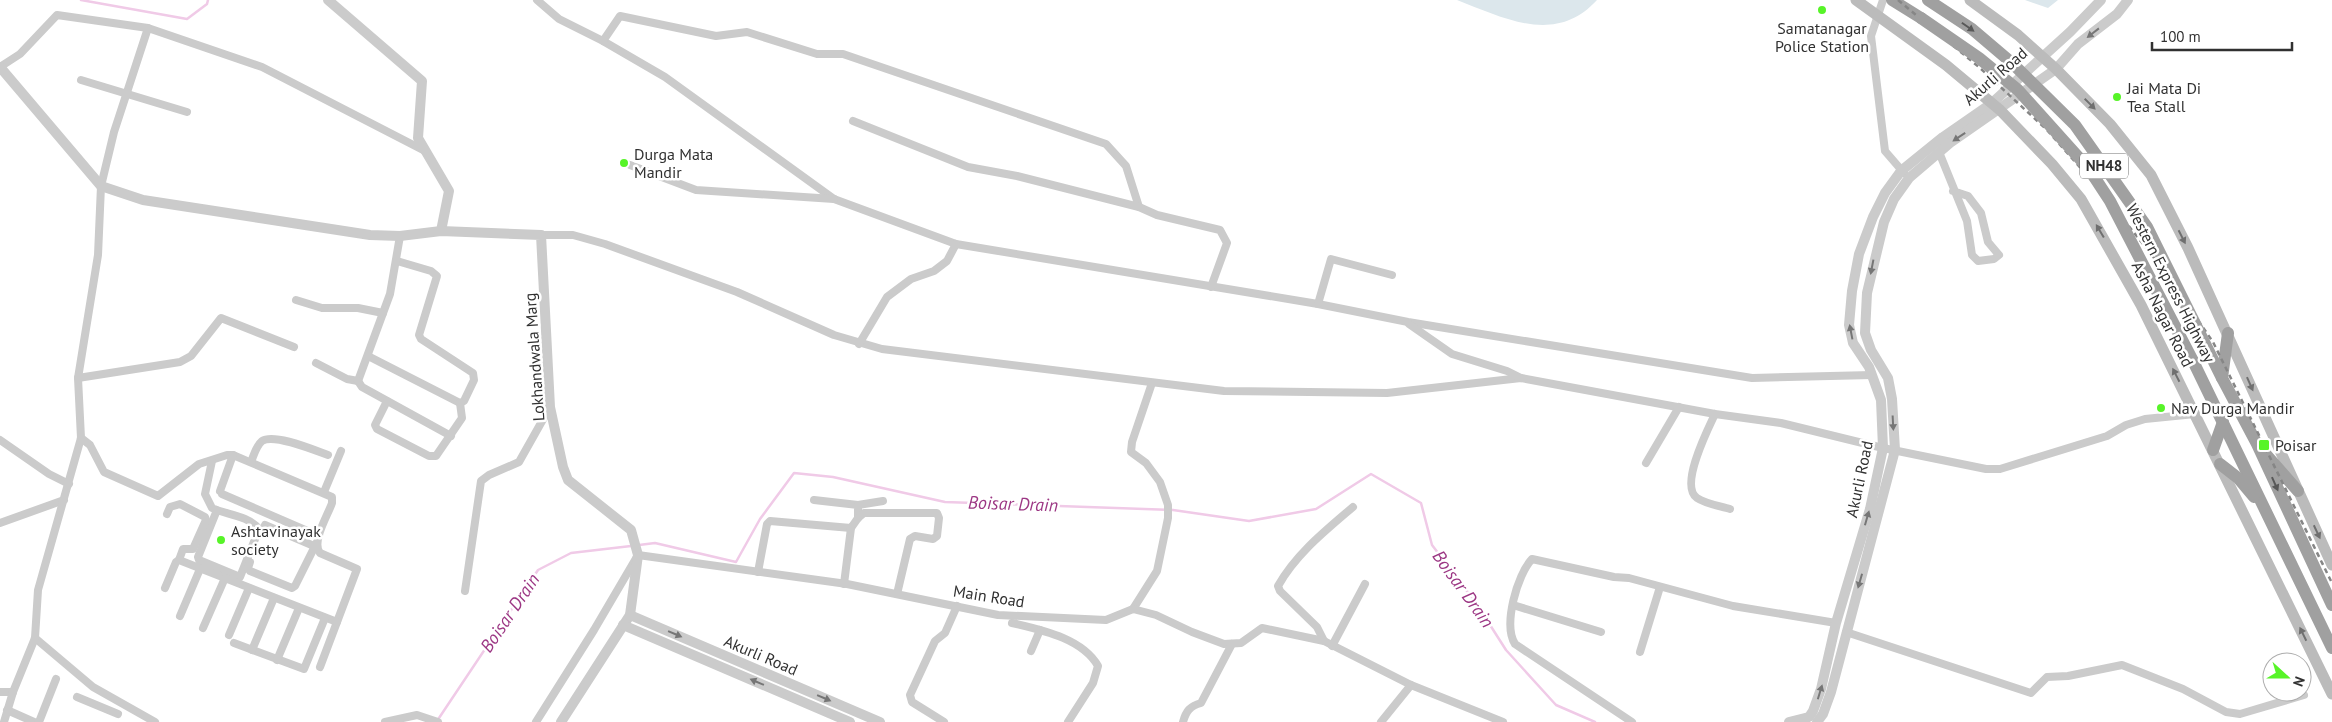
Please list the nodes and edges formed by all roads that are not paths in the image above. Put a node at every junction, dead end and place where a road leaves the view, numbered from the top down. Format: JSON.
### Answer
{"nodes":[{"id":1,"x":328,"y":0,"type":"edge"},
{"id":2,"x":538,"y":0,"type":"edge"},
{"id":3,"x":1856,"y":0,"type":"edge"},
{"id":4,"x":1883,"y":0,"type":"edge"},
{"id":5,"x":1892,"y":0,"type":"edge"},
{"id":6,"x":1928,"y":0,"type":"edge"},
{"id":7,"x":1970,"y":0,"type":"edge"},
{"id":8,"x":2101,"y":0,"type":"edge"},
{"id":9,"x":2128,"y":0,"type":"edge"},
{"id":10,"x":1878,"y":15,"type":"junction"},
{"id":11,"x":148,"y":28,"type":"junction"},
{"id":12,"x":603,"y":41,"type":"junction"},
{"id":13,"x":2041,"y":56,"type":"junction"},
{"id":14,"x":0,"y":67,"type":"edge"},
{"id":15,"x":2056,"y":69,"type":"junction"},
{"id":16,"x":81,"y":80,"type":"dead end"},
{"id":17,"x":127,"y":93,"type":"junction"},
{"id":18,"x":1996,"y":107,"type":"junction"},
{"id":19,"x":187,"y":112,"type":"dead end"},
{"id":20,"x":853,"y":121,"type":"dead end"},
{"id":21,"x":425,"y":151,"type":"junction"},
{"id":22,"x":1939,"y":152,"type":"junction"},
{"id":23,"x":630,"y":166,"type":"dead end"},
{"id":24,"x":1901,"y":170,"type":"junction"},
{"id":25,"x":1909,"y":178,"type":"junction"},
{"id":26,"x":101,"y":186,"type":"junction"},
{"id":27,"x":1953,"y":191,"type":"junction"},
{"id":28,"x":834,"y":198,"type":"junction"},
{"id":29,"x":1139,"y":206,"type":"junction"},
{"id":30,"x":441,"y":231,"type":"junction"},
{"id":31,"x":541,"y":235,"type":"junction"},
{"id":32,"x":400,"y":236,"type":"junction"},
{"id":33,"x":956,"y":244,"type":"junction"},
{"id":34,"x":397,"y":261,"type":"junction"},
{"id":35,"x":1392,"y":275,"type":"dead end"},
{"id":36,"x":1211,"y":287,"type":"junction"},
{"id":37,"x":296,"y":300,"type":"dead end"},
{"id":38,"x":1318,"y":304,"type":"junction"},
{"id":39,"x":383,"y":313,"type":"junction"},
{"id":40,"x":1408,"y":322,"type":"junction"},
{"id":41,"x":2228,"y":333,"type":"junction"},
{"id":42,"x":859,"y":344,"type":"junction"},
{"id":43,"x":294,"y":347,"type":"dead end"},
{"id":44,"x":368,"y":356,"type":"junction"},
{"id":45,"x":316,"y":363,"type":"dead end"},
{"id":46,"x":1872,"y":375,"type":"junction"},
{"id":47,"x":78,"y":378,"type":"junction"},
{"id":48,"x":1521,"y":378,"type":"junction"},
{"id":49,"x":2222,"y":378,"type":"junction"},
{"id":50,"x":358,"y":381,"type":"junction"},
{"id":51,"x":1152,"y":383,"type":"junction"},
{"id":52,"x":387,"y":401,"type":"junction"},
{"id":53,"x":460,"y":403,"type":"junction"},
{"id":54,"x":550,"y":407,"type":"junction"},
{"id":55,"x":1678,"y":407,"type":"junction"},
{"id":56,"x":1715,"y":414,"type":"junction"},
{"id":57,"x":2195,"y":414,"type":"junction"},
{"id":58,"x":2223,"y":422,"type":"junction"},
{"id":59,"x":450,"y":436,"type":"junction"},
{"id":60,"x":81,"y":438,"type":"junction"},
{"id":61,"x":0,"y":440,"type":"edge"},
{"id":62,"x":2257,"y":444,"type":"junction"},
{"id":63,"x":1883,"y":448,"type":"junction"},
{"id":64,"x":1895,"y":450,"type":"junction"},
{"id":65,"x":2213,"y":450,"type":"junction"},
{"id":66,"x":341,"y":451,"type":"dead end"},
{"id":67,"x":328,"y":454,"type":"dead end"},
{"id":68,"x":233,"y":455,"type":"junction"},
{"id":69,"x":212,"y":461,"type":"junction"},
{"id":70,"x":251,"y":462,"type":"junction"},
{"id":71,"x":1646,"y":463,"type":"dead end"},
{"id":72,"x":2220,"y":464,"type":"junction"},
{"id":73,"x":69,"y":484,"type":"junction"},
{"id":74,"x":2298,"y":491,"type":"junction"},
{"id":75,"x":324,"y":492,"type":"junction"},
{"id":76,"x":64,"y":500,"type":"junction"},
{"id":77,"x":814,"y":500,"type":"dead end"},
{"id":78,"x":884,"y":501,"type":"dead end"},
{"id":79,"x":210,"y":504,"type":"junction"},
{"id":80,"x":858,"y":505,"type":"junction"},
{"id":81,"x":1353,"y":507,"type":"dead end"},
{"id":82,"x":1730,"y":509,"type":"dead end"},
{"id":83,"x":217,"y":510,"type":"junction"},
{"id":84,"x":2266,"y":510,"type":"junction"},
{"id":85,"x":167,"y":514,"type":"dead end"},
{"id":86,"x":205,"y":517,"type":"junction"},
{"id":87,"x":858,"y":518,"type":"junction"},
{"id":88,"x":0,"y":522,"type":"edge"},
{"id":89,"x":852,"y":528,"type":"junction"},
{"id":90,"x":317,"y":541,"type":"junction"},
{"id":91,"x":638,"y":554,"type":"junction"},
{"id":92,"x":179,"y":560,"type":"junction"},
{"id":93,"x":2332,"y":565,"type":"edge"},
{"id":94,"x":200,"y":569,"type":"junction"},
{"id":95,"x":758,"y":572,"type":"junction"},
{"id":96,"x":225,"y":578,"type":"junction"},
{"id":97,"x":844,"y":584,"type":"junction"},
{"id":98,"x":1365,"y":584,"type":"dead end"},
{"id":99,"x":1660,"y":587,"type":"junction"},
{"id":100,"x":165,"y":588,"type":"dead end"},
{"id":101,"x":249,"y":588,"type":"junction"},
{"id":102,"x":465,"y":591,"type":"dead end"},
{"id":103,"x":898,"y":594,"type":"junction"},
{"id":104,"x":274,"y":598,"type":"junction"},
{"id":105,"x":1513,"y":604,"type":"junction"},
{"id":106,"x":2332,"y":605,"type":"edge"},
{"id":107,"x":956,"y":606,"type":"junction"},
{"id":108,"x":300,"y":608,"type":"junction"},
{"id":109,"x":1133,"y":609,"type":"junction"},
{"id":110,"x":630,"y":615,"type":"junction"},
{"id":111,"x":180,"y":616,"type":"dead end"},
{"id":112,"x":325,"y":618,"type":"junction"},
{"id":113,"x":337,"y":622,"type":"junction"},
{"id":114,"x":1012,"y":623,"type":"dead end"},
{"id":115,"x":1836,"y":623,"type":"junction"},
{"id":116,"x":623,"y":625,"type":"junction"},
{"id":117,"x":203,"y":628,"type":"dead end"},
{"id":118,"x":1040,"y":630,"type":"junction"},
{"id":119,"x":1601,"y":632,"type":"dead end"},
{"id":120,"x":1846,"y":632,"type":"junction"},
{"id":121,"x":229,"y":635,"type":"dead end"},
{"id":122,"x":35,"y":638,"type":"junction"},
{"id":123,"x":1324,"y":641,"type":"junction"},
{"id":124,"x":234,"y":643,"type":"dead end"},
{"id":125,"x":1232,"y":644,"type":"junction"},
{"id":126,"x":1332,"y":646,"type":"junction"},
{"id":127,"x":2332,"y":648,"type":"edge"},
{"id":128,"x":252,"y":650,"type":"junction"},
{"id":129,"x":1031,"y":651,"type":"dead end"},
{"id":130,"x":1640,"y":652,"type":"dead end"},
{"id":131,"x":277,"y":660,"type":"junction"},
{"id":132,"x":320,"y":667,"type":"dead end"},
{"id":133,"x":56,"y":679,"type":"dead end"},
{"id":134,"x":1411,"y":684,"type":"junction"},
{"id":135,"x":0,"y":692,"type":"edge"},
{"id":136,"x":13,"y":692,"type":"junction"},
{"id":137,"x":101,"y":692,"type":"junction"},
{"id":138,"x":2332,"y":694,"type":"edge"},
{"id":139,"x":77,"y":696,"type":"dead end"},
{"id":140,"x":2280,"y":702,"type":"edge"},
{"id":141,"x":96,"y":705,"type":"junction"},
{"id":142,"x":122,"y":705,"type":"junction"},
{"id":143,"x":7,"y":710,"type":"junction"},
{"id":144,"x":117,"y":718,"type":"edge"},
{"id":145,"x":413,"y":718,"type":"edge"},
{"id":146,"x":1481,"y":718,"type":"edge"},
{"id":147,"x":4,"y":722,"type":"edge"},
{"id":148,"x":34,"y":722,"type":"edge"},
{"id":149,"x":39,"y":722,"type":"edge"},
{"id":150,"x":155,"y":722,"type":"edge"},
{"id":151,"x":384,"y":722,"type":"edge"},
{"id":152,"x":438,"y":722,"type":"edge"},
{"id":153,"x":536,"y":722,"type":"edge"},
{"id":154,"x":561,"y":722,"type":"edge"},
{"id":155,"x":850,"y":722,"type":"edge"},
{"id":156,"x":880,"y":722,"type":"edge"},
{"id":157,"x":944,"y":722,"type":"edge"},
{"id":158,"x":1068,"y":722,"type":"edge"},
{"id":159,"x":1183,"y":722,"type":"edge"},
{"id":160,"x":1381,"y":722,"type":"edge"},
{"id":161,"x":1503,"y":722,"type":"edge"},
{"id":162,"x":1632,"y":722,"type":"edge"},
{"id":163,"x":1789,"y":722,"type":"edge"},
{"id":164,"x":1817,"y":722,"type":"edge"}],
"edges":[{"from":1,"to":21,"type":"street"},
{"from":2,"to":12,"type":"street"},
{"from":3,"to":10,"type":"main road","name":"Asha Nagar Road"},
{"from":4,"to":10,"type":"street"},
{"from":5,"to":58,"type":"highway","name":"Western Express Highway","number":"NH48","bridge":true},
{"from":6,"to":49,"type":"highway","name":"Western Express Highway","number":"NH48","one_way":true,"bridge":true},
{"from":7,"to":13,"type":"main road"},
{"from":8,"to":13,"type":"street","name":"Akurli Road"},
{"from":9,"to":15,"type":"street","name":"Akurli Road","one_way":true},
{"from":10,"to":18,"type":"main road","name":"Asha Nagar Road"},
{"from":10,"to":24,"type":"street"},
{"from":11,"to":14,"type":"street"},
{"from":11,"to":17,"type":"street"},
{"from":11,"to":21,"type":"street"},
{"from":12,"to":28,"type":"street"},
{"from":12,"to":29,"type":"street"},
{"from":13,"to":15,"type":"main road"},
{"from":13,"to":18,"type":"street","name":"Akurli Road"},
{"from":14,"to":26,"type":"street"},
{"from":15,"to":18,"type":"street","name":"Akurli Road"},
{"from":15,"to":41,"type":"main road","one_way":true},
{"from":16,"to":17,"type":"street"},
{"from":17,"to":19,"type":"street"},
{"from":17,"to":26,"type":"street"},
{"from":18,"to":22,"type":"street","name":"Akurli Road","one_way":true},
{"from":18,"to":24,"type":"street","name":"Akurli Road"},
{"from":57,"to":18,"type":"main road","name":"Asha Nagar Road","one_way":true},
{"from":20,"to":29,"type":"street"},
{"from":21,"to":30,"type":"street"},
{"from":22,"to":25,"type":"street","name":"Akurli Road"},
{"from":22,"to":27,"type":"street"},
{"from":23,"to":28,"type":"street"},
{"from":24,"to":25,"type":"street"},
{"from":46,"to":24,"type":"street","name":"Akurli Road","one_way":true},
{"from":25,"to":64,"type":"street","name":"Akurli Road","one_way":true},
{"from":26,"to":32,"type":"street"},
{"from":26,"to":47,"type":"street"},
{"from":27,"to":27,"type":"street"},
{"from":28,"to":33,"type":"street"},
{"from":29,"to":36,"type":"street"},
{"from":30,"to":31,"type":"street"},
{"from":30,"to":32,"type":"street"},
{"from":31,"to":42,"type":"street"},
{"from":31,"to":54,"type":"street","name":"Lokhandwala Marg"},
{"from":32,"to":34,"type":"street"},
{"from":33,"to":36,"type":"street"},
{"from":33,"to":42,"type":"street"},
{"from":34,"to":39,"type":"street"},
{"from":34,"to":53,"type":"street"},
{"from":35,"to":38,"type":"street"},
{"from":36,"to":38,"type":"street"},
{"from":37,"to":39,"type":"street"},
{"from":38,"to":40,"type":"street"},
{"from":39,"to":44,"type":"street"},
{"from":40,"to":46,"type":"street"},
{"from":40,"to":48,"type":"street"},
{"from":41,"to":49,"type":"highway"},
{"from":41,"to":74,"type":"main road","one_way":true},
{"from":42,"to":51,"type":"street"},
{"from":43,"to":47,"type":"street"},
{"from":44,"to":50,"type":"street"},
{"from":44,"to":53,"type":"street"},
{"from":45,"to":50,"type":"street"},
{"from":46,"to":63,"type":"street","name":"Akurli Road"},
{"from":47,"to":60,"type":"street"},
{"from":48,"to":51,"type":"street"},
{"from":48,"to":55,"type":"street"},
{"from":49,"to":62,"type":"highway","name":"Western Express Highway","number":"NH48"},
{"from":50,"to":52,"type":"street"},
{"from":51,"to":109,"type":"street"},
{"from":52,"to":59,"type":"street"},
{"from":52,"to":59,"type":"street"},
{"from":53,"to":59,"type":"street"},
{"from":54,"to":91,"type":"street","name":"Lokhandwala Marg"},
{"from":54,"to":102,"type":"street"},
{"from":55,"to":56,"type":"street"},
{"from":55,"to":71,"type":"street"},
{"from":56,"to":63,"type":"street"},
{"from":56,"to":82,"type":"street"},
{"from":57,"to":64,"type":"street"},
{"from":57,"to":65,"type":"main road","name":"Asha Nagar Road"},
{"from":58,"to":65,"type":"highway"},
{"from":58,"to":84,"type":"highway","name":"Western Express Highway","number":"NH48"},
{"from":60,"to":69,"type":"street"},
{"from":60,"to":73,"type":"street"},
{"from":61,"to":73,"type":"street"},
{"from":62,"to":74,"type":"highway"},
{"from":62,"to":106,"type":"highway","name":"Western Express Highway","number":"NH48","one_way":true},
{"from":63,"to":64,"type":"street"},
{"from":115,"to":63,"type":"street","name":"Akurli Road","one_way":true},
{"from":64,"to":120,"type":"street","name":"Akurli Road","one_way":true},
{"from":65,"to":72,"type":"main road","name":"Asha Nagar Road"},
{"from":66,"to":75,"type":"street"},
{"from":67,"to":70,"type":"street"},
{"from":68,"to":69,"type":"street"},
{"from":68,"to":70,"type":"street"},
{"from":68,"to":90,"type":"street"},
{"from":69,"to":79,"type":"street"},
{"from":70,"to":75,"type":"street"},
{"from":72,"to":84,"type":"highway"},
{"from":138,"to":72,"type":"main road","name":"Asha Nagar Road","one_way":true},
{"from":73,"to":76,"type":"street"},
{"from":74,"to":93,"type":"main road","one_way":true},
{"from":75,"to":90,"type":"street"},
{"from":76,"to":88,"type":"street"},
{"from":76,"to":122,"type":"street"},
{"from":77,"to":80,"type":"street"},
{"from":78,"to":80,"type":"street"},
{"from":79,"to":83,"type":"street"},
{"from":79,"to":86,"type":"street"},
{"from":80,"to":87,"type":"street"},
{"from":81,"to":123,"type":"street"},
{"from":83,"to":83,"type":"street"},
{"from":84,"to":127,"type":"highway","name":"Western Express Highway","number":"NH48"},
{"from":85,"to":86,"type":"street"},
{"from":86,"to":92,"type":"street"},
{"from":87,"to":89,"type":"street"},
{"from":87,"to":103,"type":"street"},
{"from":89,"to":95,"type":"street"},
{"from":89,"to":97,"type":"street"},
{"from":90,"to":90,"type":"street"},
{"from":90,"to":113,"type":"street"},
{"from":91,"to":95,"type":"street","name":"Main Road"},
{"from":91,"to":110,"type":"street","name":"Lokhandwala Marg"},
{"from":91,"to":153,"type":"street"},
{"from":92,"to":94,"type":"street"},
{"from":92,"to":100,"type":"street"},
{"from":94,"to":96,"type":"street"},
{"from":94,"to":111,"type":"street"},
{"from":95,"to":97,"type":"street","name":"Main Road"},
{"from":96,"to":101,"type":"street"},
{"from":96,"to":117,"type":"street"},
{"from":97,"to":103,"type":"street","name":"Main Road"},
{"from":98,"to":126,"type":"street"},
{"from":99,"to":105,"type":"street"},
{"from":99,"to":115,"type":"street"},
{"from":99,"to":130,"type":"street"},
{"from":101,"to":104,"type":"street"},
{"from":101,"to":121,"type":"street"},
{"from":103,"to":107,"type":"street","name":"Main Road"},
{"from":104,"to":108,"type":"street"},
{"from":104,"to":128,"type":"street"},
{"from":105,"to":119,"type":"street"},
{"from":105,"to":162,"type":"street"},
{"from":107,"to":109,"type":"street","name":"Main Road"},
{"from":107,"to":157,"type":"street"},
{"from":108,"to":112,"type":"street"},
{"from":108,"to":131,"type":"street"},
{"from":109,"to":125,"type":"street"},
{"from":110,"to":116,"type":"street","name":"Lokhandwala Marg"},
{"from":110,"to":156,"type":"street","name":"Akurli Road","one_way":true},
{"from":112,"to":113,"type":"street"},
{"from":112,"to":131,"type":"street"},
{"from":113,"to":132,"type":"street"},
{"from":114,"to":118,"type":"street"},
{"from":163,"to":115,"type":"street","name":"Akurli Road","one_way":true},
{"from":116,"to":154,"type":"street","name":"Lokhandwala Marg"},
{"from":155,"to":116,"type":"street","name":"Akurli Road","one_way":true},
{"from":118,"to":129,"type":"street"},
{"from":118,"to":158,"type":"street"},
{"from":120,"to":140,"type":"street"},
{"from":120,"to":164,"type":"street","name":"Akurli Road"},
{"from":122,"to":136,"type":"street"},
{"from":122,"to":137,"type":"street"},
{"from":123,"to":125,"type":"street"},
{"from":123,"to":126,"type":"street"},
{"from":124,"to":128,"type":"street"},
{"from":125,"to":159,"type":"street"},
{"from":126,"to":134,"type":"street"},
{"from":128,"to":131,"type":"street"},
{"from":133,"to":149,"type":"street"},
{"from":134,"to":146,"type":"street"},
{"from":134,"to":160,"type":"street"},
{"from":135,"to":136,"type":"street"},
{"from":136,"to":143,"type":"street"},
{"from":137,"to":141,"type":"street"},
{"from":137,"to":142,"type":"street"},
{"from":139,"to":141,"type":"street"},
{"from":141,"to":144,"type":"street"},
{"from":142,"to":144,"type":"street"},
{"from":142,"to":150,"type":"street"},
{"from":143,"to":147,"type":"street"},
{"from":143,"to":148,"type":"street"},
{"from":145,"to":151,"type":"street"},
{"from":145,"to":152,"type":"street"},
{"from":146,"to":161,"type":"street"}]}
